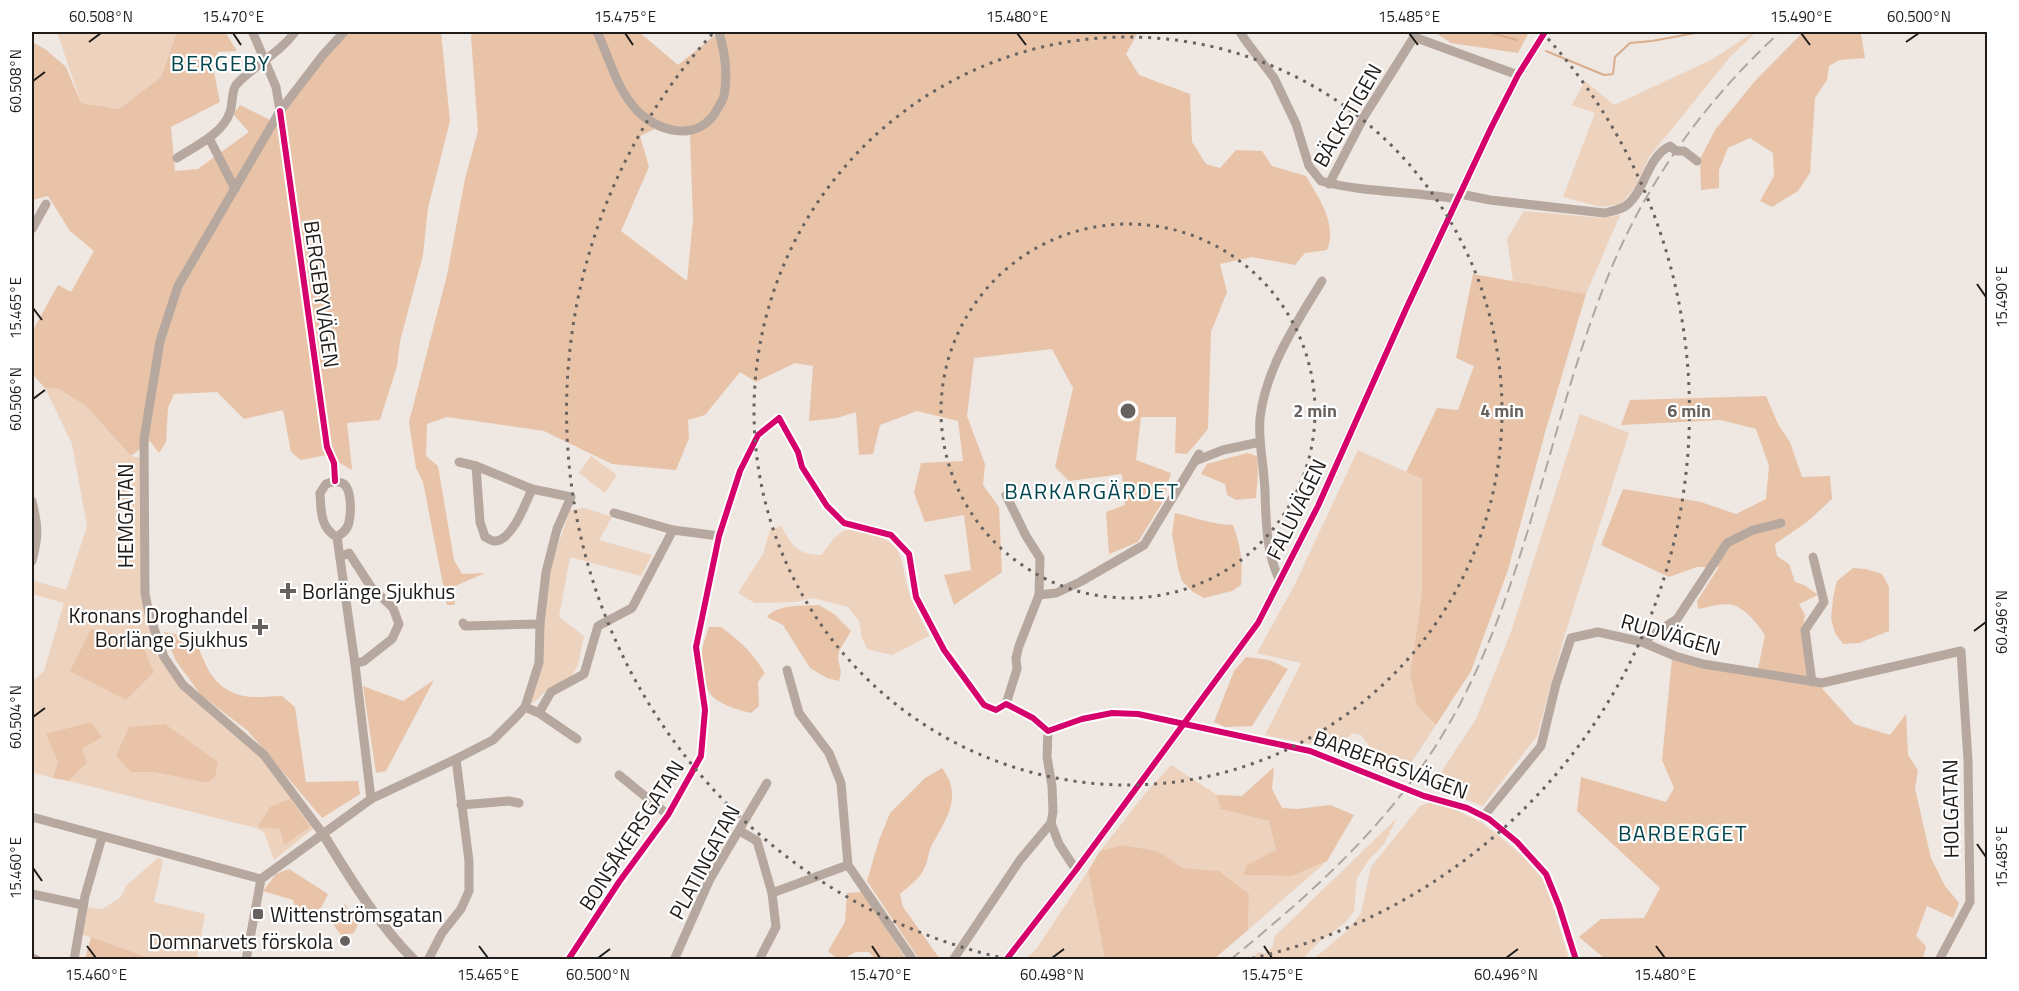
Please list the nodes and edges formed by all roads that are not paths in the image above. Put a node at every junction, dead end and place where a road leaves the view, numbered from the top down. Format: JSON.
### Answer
{"nodes":[{"id":1,"x":295,"y":32,"type":"edge"},
{"id":2,"x":344,"y":32,"type":"edge"},
{"id":3,"x":597,"y":32,"type":"edge"},
{"id":4,"x":719,"y":32,"type":"edge"},
{"id":5,"x":1240,"y":32,"type":"edge"},
{"id":6,"x":1545,"y":32,"type":"edge"},
{"id":7,"x":253,"y":33,"type":"edge"},
{"id":8,"x":264,"y":60,"type":"junction"},
{"id":9,"x":1518,"y":75,"type":"junction"},
{"id":10,"x":280,"y":111,"type":"junction"},
{"id":11,"x":209,"y":138,"type":"junction"},
{"id":12,"x":177,"y":158,"type":"dead end"},
{"id":13,"x":1697,"y":161,"type":"dead end"},
{"id":14,"x":1329,"y":184,"type":"junction"},
{"id":15,"x":235,"y":189,"type":"junction"},
{"id":16,"x":1459,"y":196,"type":"junction"},
{"id":17,"x":46,"y":204,"type":"dead end"},
{"id":18,"x":32,"y":229,"type":"edge"},
{"id":19,"x":1322,"y":281,"type":"dead end"},
{"id":20,"x":1260,"y":442,"type":"junction"},
{"id":21,"x":459,"y":462,"type":"dead end"},
{"id":22,"x":476,"y":466,"type":"junction"},
{"id":23,"x":532,"y":489,"type":"junction"},
{"id":24,"x":1006,"y":495,"type":"dead end"},
{"id":25,"x":32,"y":501,"type":"edge"},
{"id":26,"x":614,"y":513,"type":"dead end"},
{"id":27,"x":1781,"y":523,"type":"dead end"},
{"id":28,"x":673,"y":530,"type":"junction"},
{"id":29,"x":719,"y":536,"type":"junction"},
{"id":30,"x":337,"y":537,"type":"junction"},
{"id":31,"x":340,"y":557,"type":"junction"},
{"id":32,"x":1813,"y":557,"type":"dead end"},
{"id":33,"x":32,"y":561,"type":"edge"},
{"id":34,"x":1280,"y":581,"type":"junction"},
{"id":35,"x":1039,"y":595,"type":"junction"},
{"id":36,"x":463,"y":623,"type":"dead end"},
{"id":37,"x":540,"y":624,"type":"junction"},
{"id":38,"x":1642,"y":642,"type":"junction"},
{"id":39,"x":1961,"y":651,"type":"joint"},
{"id":40,"x":355,"y":664,"type":"junction"},
{"id":41,"x":787,"y":670,"type":"dead end"},
{"id":42,"x":1812,"y":681,"type":"junction"},
{"id":43,"x":1005,"y":704,"type":"junction"},
{"id":44,"x":525,"y":707,"type":"junction"},
{"id":45,"x":539,"y":713,"type":"junction"},
{"id":46,"x":1185,"y":725,"type":"junction"},
{"id":47,"x":1048,"y":731,"type":"junction"},
{"id":48,"x":577,"y":739,"type":"dead end"},
{"id":49,"x":456,"y":759,"type":"junction"},
{"id":50,"x":619,"y":775,"type":"dead end"},
{"id":51,"x":767,"y":783,"type":"dead end"},
{"id":52,"x":371,"y":799,"type":"junction"},
{"id":53,"x":519,"y":803,"type":"dead end"},
{"id":54,"x":461,"y":805,"type":"junction"},
{"id":55,"x":668,"y":815,"type":"junction"},
{"id":56,"x":32,"y":817,"type":"edge"},
{"id":57,"x":1483,"y":817,"type":"junction"},
{"id":58,"x":1051,"y":823,"type":"junction"},
{"id":59,"x":740,"y":831,"type":"junction"},
{"id":60,"x":323,"y":834,"type":"junction"},
{"id":61,"x":102,"y":837,"type":"junction"},
{"id":62,"x":848,"y":865,"type":"junction"},
{"id":63,"x":1076,"y":870,"type":"junction"},
{"id":64,"x":261,"y":879,"type":"junction"},
{"id":65,"x":772,"y":893,"type":"junction"},
{"id":66,"x":32,"y":894,"type":"edge"},
{"id":67,"x":83,"y":905,"type":"junction"},
{"id":68,"x":32,"y":958,"type":"edge"},
{"id":69,"x":37,"y":960,"type":"edge"},
{"id":70,"x":74,"y":960,"type":"edge"},
{"id":71,"x":246,"y":960,"type":"edge"},
{"id":72,"x":414,"y":960,"type":"edge"},
{"id":73,"x":428,"y":960,"type":"edge"},
{"id":74,"x":568,"y":960,"type":"edge"},
{"id":75,"x":674,"y":960,"type":"edge"},
{"id":76,"x":759,"y":960,"type":"edge"},
{"id":77,"x":913,"y":960,"type":"edge"},
{"id":78,"x":953,"y":960,"type":"edge"},
{"id":79,"x":1006,"y":960,"type":"edge"},
{"id":80,"x":1576,"y":960,"type":"edge"},
{"id":81,"x":1939,"y":960,"type":"edge"}],
"edges":[{"from":1,"to":8,"type":"street"},
{"from":2,"to":10,"type":"street","name":"HEMGATAN"},
{"from":3,"to":4,"type":"street"},
{"from":5,"to":14,"type":"street"},
{"from":6,"to":9,"type":"street","name":"FALUVÄGEN"},
{"from":7,"to":8,"type":"street"},
{"from":8,"to":10,"type":"street"},
{"from":8,"to":11,"type":"street"},
{"from":9,"to":14,"type":"street","name":"BÄCKSTIGEN"},
{"from":9,"to":16,"type":"street","name":"FALUVÄGEN"},
{"from":10,"to":15,"type":"street","name":"HEMGATAN"},
{"from":11,"to":12,"type":"street"},
{"from":11,"to":15,"type":"street"},
{"from":13,"to":16,"type":"street"},
{"from":14,"to":16,"type":"street"},
{"from":15,"to":60,"type":"street","name":"HEMGATAN"},
{"from":16,"to":34,"type":"street","name":"FALUVÄGEN"},
{"from":17,"to":18,"type":"street"},
{"from":19,"to":20,"type":"street"},
{"from":20,"to":34,"type":"street"},
{"from":20,"to":35,"type":"street"},
{"from":21,"to":22,"type":"street"},
{"from":22,"to":23,"type":"street"},
{"from":22,"to":23,"type":"street"},
{"from":23,"to":37,"type":"street"},
{"from":24,"to":35,"type":"street"},
{"from":25,"to":33,"type":"street"},
{"from":26,"to":28,"type":"street"},
{"from":27,"to":38,"type":"street"},
{"from":28,"to":29,"type":"street"},
{"from":28,"to":45,"type":"street"},
{"from":29,"to":43,"type":"street","name":"BONSÅKERSGATAN"},
{"from":29,"to":55,"type":"street","name":"BONSÅKERSGATAN"},
{"from":30,"to":30,"type":"street"},
{"from":30,"to":31,"type":"street"},
{"from":31,"to":40,"type":"street"},
{"from":31,"to":40,"type":"street"},
{"from":32,"to":42,"type":"street"},
{"from":34,"to":46,"type":"street","name":"FALUVÄGEN"},
{"from":35,"to":43,"type":"street"},
{"from":36,"to":37,"type":"street"},
{"from":37,"to":44,"type":"street"},
{"from":38,"to":42,"type":"street","name":"RUDVÄGEN"},
{"from":38,"to":57,"type":"street","name":"RUDVÄGEN"},
{"from":39,"to":42,"type":"street","name":"RUDVÄGEN"},
{"from":39,"to":81,"type":"street","name":"HOLGATAN"},
{"from":40,"to":52,"type":"street"},
{"from":41,"to":62,"type":"street"},
{"from":43,"to":47,"type":"street"},
{"from":44,"to":45,"type":"street"},
{"from":44,"to":49,"type":"street"},
{"from":45,"to":48,"type":"street"},
{"from":46,"to":47,"type":"street","name":"BARBERGSVÄGEN"},
{"from":46,"to":57,"type":"street","name":"BARBERGSVÄGEN"},
{"from":46,"to":63,"type":"street","name":"FALUVÄGEN"},
{"from":47,"to":58,"type":"street"},
{"from":49,"to":52,"type":"street"},
{"from":49,"to":54,"type":"street"},
{"from":50,"to":55,"type":"street"},
{"from":51,"to":59,"type":"street","name":"PLATINGATAN"},
{"from":52,"to":60,"type":"street"},
{"from":53,"to":54,"type":"street"},
{"from":54,"to":73,"type":"street"},
{"from":55,"to":74,"type":"street","name":"BONSÅKERSGATAN"},
{"from":56,"to":61,"type":"street"},
{"from":57,"to":80,"type":"street","name":"BARBERGSVÄGEN"},
{"from":58,"to":63,"type":"street"},
{"from":58,"to":78,"type":"street"},
{"from":59,"to":65,"type":"street"},
{"from":59,"to":75,"type":"street","name":"PLATINGATAN"},
{"from":60,"to":64,"type":"street"},
{"from":60,"to":72,"type":"street","name":"HEMGATAN"},
{"from":61,"to":64,"type":"street"},
{"from":61,"to":67,"type":"street"},
{"from":62,"to":65,"type":"street"},
{"from":62,"to":77,"type":"street"},
{"from":63,"to":79,"type":"street","name":"FALUVÄGEN"},
{"from":64,"to":71,"type":"street"},
{"from":65,"to":76,"type":"street"},
{"from":66,"to":67,"type":"street"},
{"from":67,"to":70,"type":"street"},
{"from":68,"to":69,"type":"street"}]}
